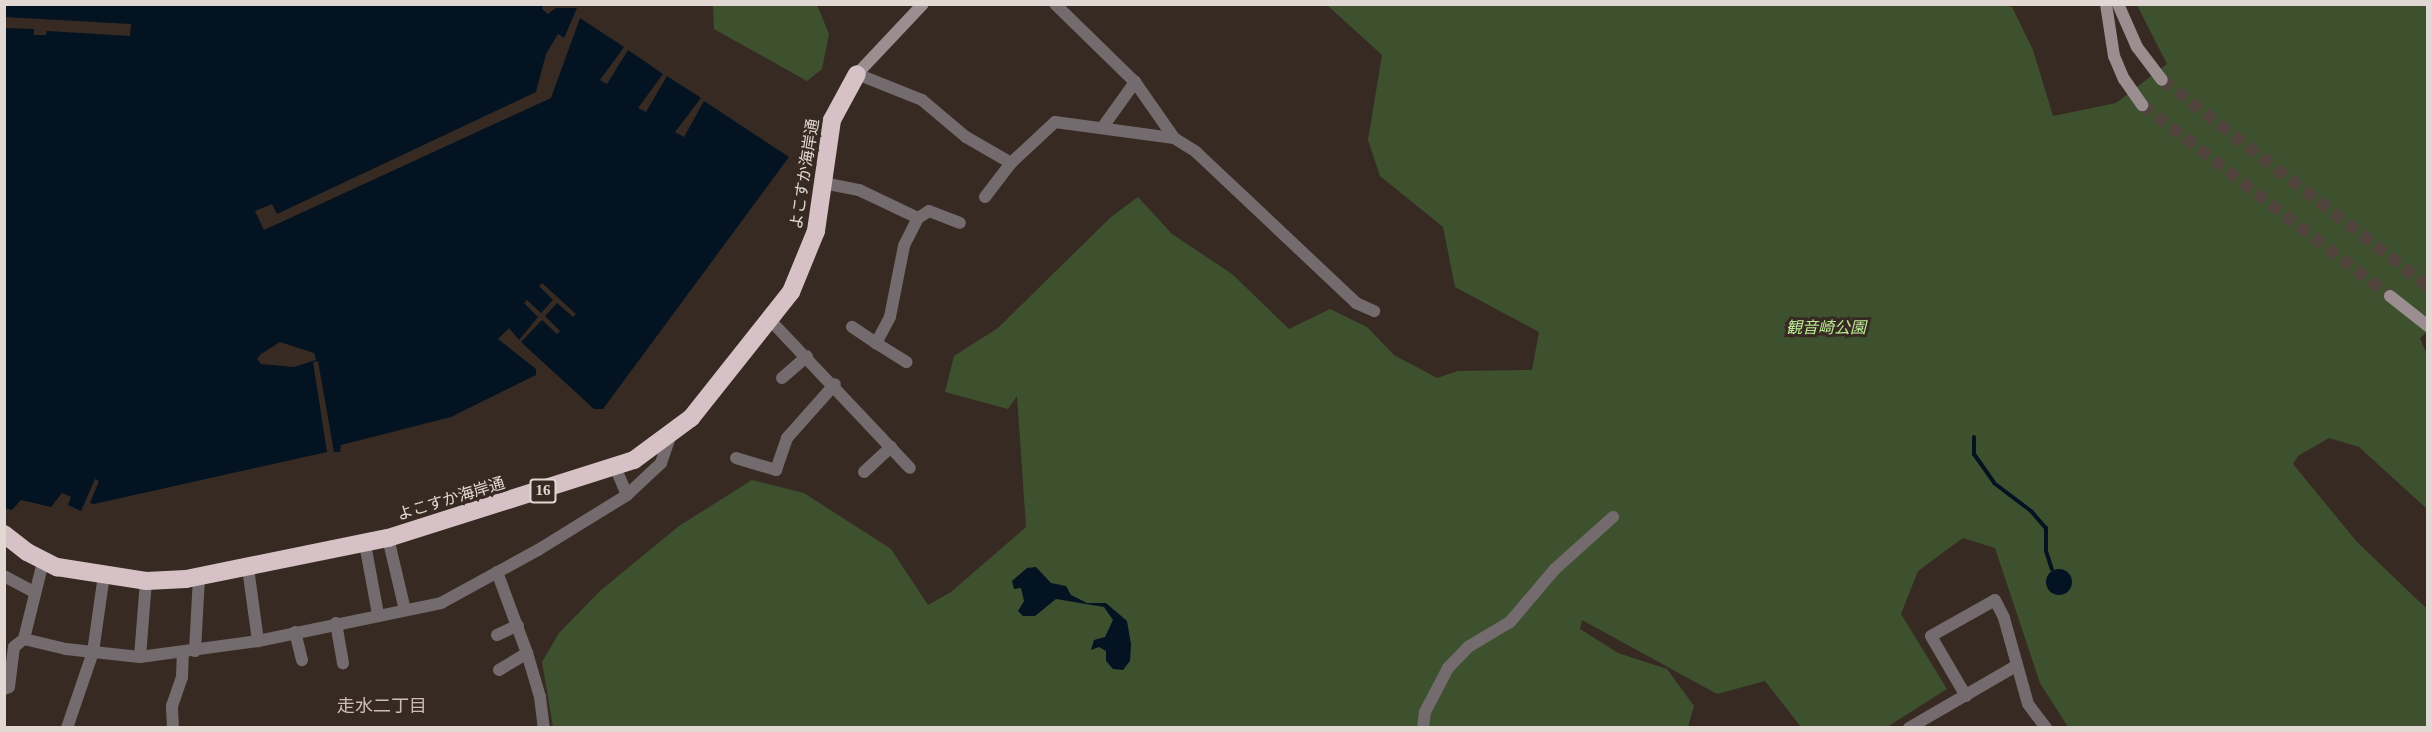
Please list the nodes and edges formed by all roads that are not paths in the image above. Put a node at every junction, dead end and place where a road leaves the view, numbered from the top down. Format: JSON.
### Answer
{"nodes":[{"id":1,"x":923,"y":4,"type":"edge"},
{"id":2,"x":1055,"y":4,"type":"edge"},
{"id":3,"x":2106,"y":4,"type":"edge"},
{"id":4,"x":2118,"y":4,"type":"edge"},
{"id":5,"x":857,"y":74,"type":"junction"},
{"id":6,"x":2162,"y":80,"type":"tunnel mouth"},
{"id":7,"x":1135,"y":81,"type":"junction"},
{"id":8,"x":2142,"y":105,"type":"tunnel mouth"},
{"id":9,"x":1102,"y":128,"type":"junction"},
{"id":10,"x":1174,"y":138,"type":"junction"},
{"id":11,"x":1011,"y":163,"type":"junction"},
{"id":12,"x":823,"y":183,"type":"junction"},
{"id":13,"x":985,"y":197,"type":"dead end"},
{"id":14,"x":918,"y":218,"type":"junction"},
{"id":15,"x":960,"y":224,"type":"dead end"},
{"id":16,"x":2390,"y":296,"type":"tunnel mouth"},
{"id":17,"x":1374,"y":311,"type":"dead end"},
{"id":18,"x":771,"y":321,"type":"junction"},
{"id":19,"x":2427,"y":326,"type":"edge"},
{"id":20,"x":852,"y":327,"type":"dead end"},
{"id":21,"x":876,"y":343,"type":"junction"},
{"id":22,"x":807,"y":356,"type":"junction"},
{"id":23,"x":906,"y":362,"type":"dead end"},
{"id":24,"x":782,"y":378,"type":"dead end"},
{"id":25,"x":835,"y":384,"type":"junction"},
{"id":26,"x":670,"y":437,"type":"junction"},
{"id":27,"x":891,"y":447,"type":"junction"},
{"id":28,"x":736,"y":458,"type":"dead end"},
{"id":29,"x":910,"y":468,"type":"dead end"},
{"id":30,"x":616,"y":469,"type":"junction"},
{"id":31,"x":864,"y":472,"type":"dead end"},
{"id":32,"x":627,"y":495,"type":"junction"},
{"id":33,"x":1613,"y":518,"type":"dead end"},
{"id":34,"x":4,"y":534,"type":"edge"},
{"id":35,"x":388,"y":538,"type":"junction"},
{"id":36,"x":365,"y":544,"type":"junction"},
{"id":37,"x":43,"y":562,"type":"junction"},
{"id":38,"x":248,"y":568,"type":"junction"},
{"id":39,"x":497,"y":572,"type":"junction"},
{"id":40,"x":104,"y":575,"type":"junction"},
{"id":41,"x":4,"y":576,"type":"edge"},
{"id":42,"x":200,"y":578,"type":"junction"},
{"id":43,"x":146,"y":581,"type":"junction"},
{"id":44,"x":34,"y":592,"type":"junction"},
{"id":45,"x":405,"y":609,"type":"junction"},
{"id":46,"x":378,"y":614,"type":"junction"},
{"id":47,"x":336,"y":623,"type":"junction"},
{"id":48,"x":518,"y":625,"type":"junction"},
{"id":49,"x":295,"y":632,"type":"junction"},
{"id":50,"x":497,"y":635,"type":"dead end"},
{"id":51,"x":24,"y":639,"type":"junction"},
{"id":52,"x":258,"y":641,"type":"junction"},
{"id":53,"x":93,"y":652,"type":"junction"},
{"id":54,"x":189,"y":652,"type":"junction"},
{"id":55,"x":527,"y":653,"type":"junction"},
{"id":56,"x":140,"y":657,"type":"junction"},
{"id":57,"x":302,"y":660,"type":"dead end"},
{"id":58,"x":343,"y":663,"type":"dead end"},
{"id":59,"x":2016,"y":666,"type":"junction"},
{"id":60,"x":500,"y":670,"type":"dead end"},
{"id":61,"x":4,"y":689,"type":"edge"},
{"id":62,"x":1966,"y":696,"type":"junction"},
{"id":63,"x":67,"y":728,"type":"edge"},
{"id":64,"x":173,"y":728,"type":"edge"},
{"id":65,"x":544,"y":728,"type":"edge"},
{"id":66,"x":1423,"y":728,"type":"edge"},
{"id":67,"x":1909,"y":728,"type":"edge"},
{"id":68,"x":2046,"y":728,"type":"edge"}],
"edges":[{"from":1,"to":5,"type":"main road"},
{"from":2,"to":7,"type":"street"},
{"from":3,"to":8,"type":"main road"},
{"from":4,"to":6,"type":"main road"},
{"from":5,"to":11,"type":"street"},
{"from":5,"to":12,"type":"highway","name":"よこすか海岸通","number":"16"},
{"from":7,"to":9,"type":"street"},
{"from":7,"to":10,"type":"street"},
{"from":9,"to":10,"type":"street"},
{"from":9,"to":11,"type":"street"},
{"from":10,"to":17,"type":"street"},
{"from":11,"to":13,"type":"street"},
{"from":12,"to":14,"type":"street"},
{"from":12,"to":18,"type":"highway","name":"よこすか海岸通","number":"16"},
{"from":14,"to":15,"type":"street"},
{"from":14,"to":21,"type":"street"},
{"from":16,"to":19,"type":"main road"},
{"from":18,"to":22,"type":"street"},
{"from":18,"to":26,"type":"highway","name":"よこすか海岸通","number":"16"},
{"from":20,"to":21,"type":"street"},
{"from":21,"to":23,"type":"street"},
{"from":22,"to":24,"type":"street"},
{"from":22,"to":25,"type":"street"},
{"from":25,"to":27,"type":"street"},
{"from":25,"to":28,"type":"street"},
{"from":26,"to":30,"type":"highway","name":"よこすか海岸通","number":"16"},
{"from":26,"to":32,"type":"street"},
{"from":27,"to":29,"type":"street"},
{"from":27,"to":31,"type":"street"},
{"from":30,"to":32,"type":"street"},
{"from":30,"to":35,"type":"highway","name":"よこすか海岸通","number":"16"},
{"from":32,"to":39,"type":"street"},
{"from":33,"to":66,"type":"street"},
{"from":34,"to":37,"type":"highway","name":"よこすか海岸通","number":"16"},
{"from":35,"to":36,"type":"highway","name":"よこすか海岸通","number":"16"},
{"from":35,"to":45,"type":"street"},
{"from":36,"to":38,"type":"highway","name":"よこすか海岸通","number":"16"},
{"from":36,"to":46,"type":"street"},
{"from":37,"to":40,"type":"highway","name":"よこすか海岸通","number":"16"},
{"from":37,"to":44,"type":"street"},
{"from":38,"to":42,"type":"highway","name":"よこすか海岸通","number":"16"},
{"from":38,"to":52,"type":"street"},
{"from":39,"to":45,"type":"street"},
{"from":39,"to":48,"type":"street"},
{"from":40,"to":43,"type":"highway","name":"よこすか海岸通","number":"16"},
{"from":40,"to":53,"type":"street"},
{"from":41,"to":44,"type":"street"},
{"from":42,"to":43,"type":"highway","name":"よこすか海岸通","number":"16"},
{"from":42,"to":54,"type":"street"},
{"from":43,"to":56,"type":"street"},
{"from":44,"to":51,"type":"street"},
{"from":45,"to":46,"type":"street"},
{"from":46,"to":47,"type":"street"},
{"from":47,"to":49,"type":"street"},
{"from":47,"to":58,"type":"street"},
{"from":48,"to":50,"type":"street"},
{"from":48,"to":55,"type":"street"},
{"from":49,"to":52,"type":"street"},
{"from":49,"to":57,"type":"street"},
{"from":51,"to":53,"type":"street"},
{"from":51,"to":61,"type":"street"},
{"from":52,"to":54,"type":"street"},
{"from":53,"to":56,"type":"street"},
{"from":53,"to":63,"type":"street"},
{"from":54,"to":56,"type":"street"},
{"from":54,"to":64,"type":"street"},
{"from":55,"to":60,"type":"street"},
{"from":55,"to":65,"type":"street"},
{"from":59,"to":62,"type":"street"},
{"from":59,"to":62,"type":"street"},
{"from":59,"to":68,"type":"street"},
{"from":62,"to":67,"type":"street"}]}
